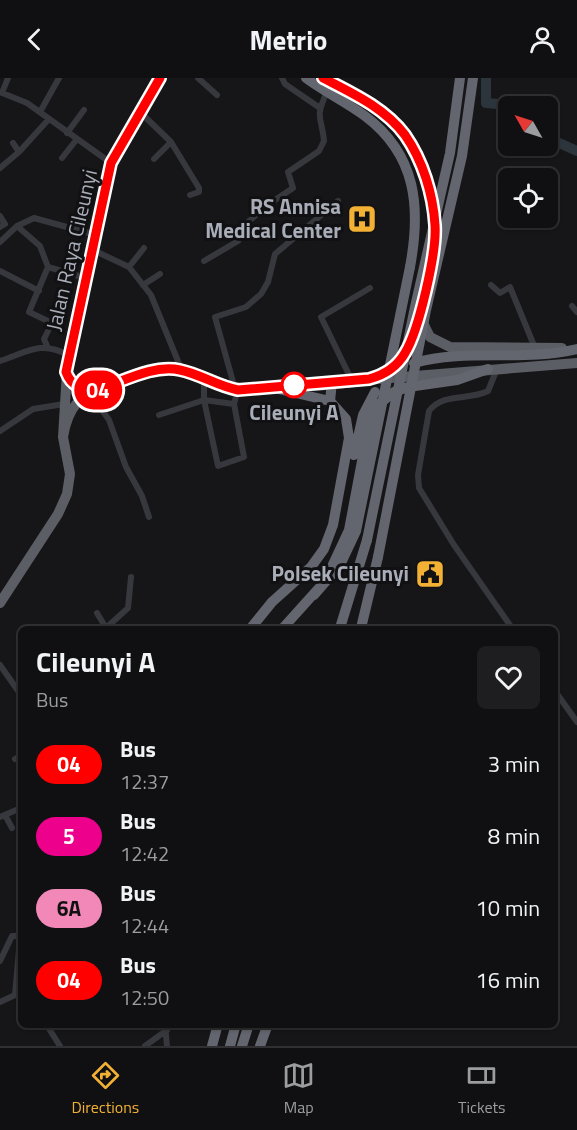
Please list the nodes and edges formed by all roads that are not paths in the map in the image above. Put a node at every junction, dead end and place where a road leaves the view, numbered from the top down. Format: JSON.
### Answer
{"nodes":[{"id":1,"x":8,"y":78,"type":"edge"},
{"id":2,"x":59,"y":78,"type":"edge"},
{"id":3,"x":160,"y":78,"type":"edge"},
{"id":4,"x":198,"y":78,"type":"edge"},
{"id":5,"x":282,"y":78,"type":"edge"},
{"id":6,"x":306,"y":78,"type":"edge"},
{"id":7,"x":323,"y":78,"type":"edge"},
{"id":8,"x":460,"y":78,"type":"edge"},
{"id":9,"x":473,"y":78,"type":"edge"},
{"id":10,"x":327,"y":92,"type":"junction"},
{"id":11,"x":1,"y":93,"type":"edge"},
{"id":12,"x":217,"y":95,"type":"dead end"},
{"id":13,"x":320,"y":108,"type":"junction"},
{"id":14,"x":84,"y":110,"type":"dead end"},
{"id":15,"x":40,"y":112,"type":"junction"},
{"id":16,"x":139,"y":112,"type":"junction"},
{"id":17,"x":48,"y":120,"type":"junction"},
{"id":18,"x":68,"y":133,"type":"junction"},
{"id":19,"x":77,"y":139,"type":"junction"},
{"id":20,"x":171,"y":142,"type":"junction"},
{"id":21,"x":13,"y":143,"type":"dead end"},
{"id":22,"x":19,"y":152,"type":"junction"},
{"id":23,"x":62,"y":158,"type":"dead end"},
{"id":24,"x":154,"y":159,"type":"dead end"},
{"id":25,"x":111,"y":163,"type":"junction"},
{"id":26,"x":0,"y":168,"type":"edge"},
{"id":27,"x":189,"y":195,"type":"dead end"},
{"id":28,"x":338,"y":201,"type":"dead end"},
{"id":29,"x":0,"y":216,"type":"edge"},
{"id":30,"x":17,"y":226,"type":"junction"},
{"id":31,"x":0,"y":228,"type":"edge"},
{"id":32,"x":96,"y":235,"type":"junction"},
{"id":33,"x":0,"y":242,"type":"edge"},
{"id":34,"x":144,"y":248,"type":"dead end"},
{"id":35,"x":93,"y":250,"type":"junction"},
{"id":36,"x":204,"y":261,"type":"dead end"},
{"id":37,"x":48,"y":267,"type":"junction"},
{"id":38,"x":129,"y":267,"type":"junction"},
{"id":39,"x":0,"y":271,"type":"edge"},
{"id":40,"x":160,"y":273,"type":"dead end"},
{"id":41,"x":86,"y":278,"type":"junction"},
{"id":42,"x":143,"y":285,"type":"junction"},
{"id":43,"x":491,"y":285,"type":"dead end"},
{"id":44,"x":370,"y":288,"type":"dead end"},
{"id":45,"x":39,"y":291,"type":"junction"},
{"id":46,"x":421,"y":306,"type":"junction"},
{"id":47,"x":572,"y":306,"type":"dead end"},
{"id":48,"x":577,"y":312,"type":"edge"},
{"id":49,"x":47,"y":346,"type":"junction"},
{"id":50,"x":535,"y":348,"type":"junction"},
{"id":51,"x":577,"y":348,"type":"edge"},
{"id":52,"x":68,"y":355,"type":"junction"},
{"id":53,"x":0,"y":361,"type":"edge"},
{"id":54,"x":414,"y":363,"type":"dead end"},
{"id":55,"x":577,"y":363,"type":"edge"},
{"id":56,"x":493,"y":369,"type":"junction"},
{"id":57,"x":182,"y":371,"type":"junction"},
{"id":58,"x":66,"y":372,"type":"junction"},
{"id":59,"x":204,"y":379,"type":"junction"},
{"id":60,"x":369,"y":379,"type":"junction"},
{"id":61,"x":352,"y":381,"type":"junction"},
{"id":62,"x":333,"y":382,"type":"junction"},
{"id":63,"x":270,"y":387,"type":"junction"},
{"id":64,"x":236,"y":389,"type":"junction"},
{"id":65,"x":97,"y":390,"type":"junction"},
{"id":66,"x":375,"y":392,"type":"dead end"},
{"id":67,"x":82,"y":399,"type":"junction"},
{"id":68,"x":204,"y":400,"type":"junction"},
{"id":69,"x":330,"y":401,"type":"junction"},
{"id":70,"x":64,"y":404,"type":"junction"},
{"id":71,"x":234,"y":404,"type":"junction"},
{"id":72,"x":159,"y":415,"type":"dead end"},
{"id":73,"x":0,"y":431,"type":"edge"},
{"id":74,"x":63,"y":437,"type":"junction"},
{"id":75,"x":352,"y":445,"type":"junction"},
{"id":76,"x":149,"y":517,"type":"dead end"},
{"id":77,"x":367,"y":540,"type":"junction"},
{"id":78,"x":131,"y":577,"type":"dead end"},
{"id":79,"x":294,"y":584,"type":"junction"},
{"id":80,"x":314,"y":595,"type":"junction"},
{"id":81,"x":0,"y":603,"type":"edge"},
{"id":82,"x":97,"y":614,"type":"dead end"},
{"id":83,"x":105,"y":626,"type":"edge"},
{"id":84,"x":108,"y":626,"type":"edge"},
{"id":85,"x":253,"y":626,"type":"edge"},
{"id":86,"x":260,"y":626,"type":"edge"},
{"id":87,"x":285,"y":626,"type":"edge"},
{"id":88,"x":341,"y":626,"type":"edge"},
{"id":89,"x":348,"y":626,"type":"edge"},
{"id":90,"x":363,"y":626,"type":"edge"},
{"id":91,"x":511,"y":626,"type":"edge"},
{"id":92,"x":0,"y":665,"type":"edge"},
{"id":93,"x":18,"y":682,"type":"edge"},
{"id":94,"x":15,"y":685,"type":"junction"},
{"id":95,"x":18,"y":690,"type":"edge"},
{"id":96,"x":558,"y":696,"type":"edge"},
{"id":97,"x":577,"y":722,"type":"edge"},
{"id":98,"x":18,"y":809,"type":"edge"},
{"id":99,"x":3,"y":816,"type":"edge"},
{"id":100,"x":12,"y":828,"type":"dead end"},
{"id":101,"x":18,"y":936,"type":"edge"},
{"id":102,"x":0,"y":961,"type":"edge"},
{"id":103,"x":18,"y":995,"type":"edge"},
{"id":104,"x":0,"y":1002,"type":"edge"},
{"id":105,"x":49,"y":1028,"type":"edge"},
{"id":106,"x":165,"y":1028,"type":"edge"},
{"id":107,"x":166,"y":1028,"type":"edge"},
{"id":108,"x":217,"y":1028,"type":"edge"},
{"id":109,"x":235,"y":1028,"type":"edge"},
{"id":110,"x":248,"y":1028,"type":"edge"},
{"id":111,"x":267,"y":1028,"type":"edge"},
{"id":112,"x":60,"y":1046,"type":"edge"},
{"id":113,"x":145,"y":1046,"type":"edge"},
{"id":114,"x":167,"y":1046,"type":"edge"},
{"id":115,"x":212,"y":1046,"type":"edge"},
{"id":116,"x":230,"y":1046,"type":"edge"},
{"id":117,"x":242,"y":1046,"type":"edge"},
{"id":118,"x":260,"y":1046,"type":"edge"}],
"edges":[{"from":1,"to":11,"type":"street"},
{"from":2,"to":15,"type":"street"},
{"from":3,"to":16,"type":"highway","name":"Jalan Raya Cileunyi"},
{"from":4,"to":12,"type":"street"},
{"from":5,"to":13,"type":"street"},
{"from":6,"to":10,"type":"highway"},
{"from":7,"to":46,"type":"highway"},
{"from":8,"to":77,"type":"highway","bridge":true},
{"from":9,"to":90,"type":"highway","bridge":true},
{"from":10,"to":13,"type":"street"},
{"from":10,"to":80,"type":"highway","bridge":true},
{"from":11,"to":15,"type":"street"},
{"from":13,"to":36,"type":"street"},
{"from":14,"to":18,"type":"street"},
{"from":15,"to":17,"type":"street"},
{"from":16,"to":20,"type":"street"},
{"from":16,"to":25,"type":"highway","name":"Jalan Raya Cileunyi"},
{"from":17,"to":18,"type":"street"},
{"from":17,"to":22,"type":"street"},
{"from":18,"to":19,"type":"street"},
{"from":19,"to":23,"type":"street"},
{"from":19,"to":25,"type":"street"},
{"from":20,"to":24,"type":"street"},
{"from":20,"to":27,"type":"street"},
{"from":21,"to":22,"type":"street"},
{"from":22,"to":26,"type":"street"},
{"from":25,"to":32,"type":"highway","name":"Jalan Raya Cileunyi"},
{"from":28,"to":64,"type":"street"},
{"from":29,"to":31,"type":"street"},
{"from":30,"to":32,"type":"street"},
{"from":30,"to":33,"type":"street"},
{"from":30,"to":37,"type":"street"},
{"from":32,"to":35,"type":"highway","name":"Jalan Raya Cileunyi"},
{"from":34,"to":38,"type":"street"},
{"from":35,"to":38,"type":"street"},
{"from":35,"to":41,"type":"highway","name":"Jalan Raya Cileunyi"},
{"from":37,"to":41,"type":"street"},
{"from":37,"to":45,"type":"street"},
{"from":38,"to":42,"type":"street"},
{"from":39,"to":45,"type":"street"},
{"from":40,"to":42,"type":"street"},
{"from":41,"to":52,"type":"highway","name":"Jalan Raya Cileunyi"},
{"from":42,"to":57,"type":"street"},
{"from":43,"to":50,"type":"street"},
{"from":44,"to":61,"type":"street"},
{"from":45,"to":49,"type":"street"},
{"from":46,"to":50,"type":"highway"},
{"from":46,"to":60,"type":"highway"},
{"from":47,"to":48,"type":"street"},
{"from":49,"to":52,"type":"street"},
{"from":49,"to":53,"type":"street"},
{"from":50,"to":51,"type":"highway"},
{"from":51,"to":54,"type":"highway"},
{"from":52,"to":58,"type":"highway","name":"Jalan Raya Cileunyi"},
{"from":55,"to":56,"type":"highway"},
{"from":56,"to":60,"type":"highway"},
{"from":56,"to":80,"type":"highway","bridge":true},
{"from":56,"to":91,"type":"street"},
{"from":57,"to":59,"type":"highway"},
{"from":57,"to":65,"type":"highway"},
{"from":58,"to":65,"type":"highway"},
{"from":58,"to":70,"type":"highway","name":"Jalan Raya Cileunyi"},
{"from":59,"to":64,"type":"highway"},
{"from":59,"to":68,"type":"street"},
{"from":60,"to":61,"type":"highway"},
{"from":61,"to":62,"type":"highway"},
{"from":62,"to":63,"type":"highway"},
{"from":62,"to":69,"type":"highway"},
{"from":63,"to":64,"type":"highway"},
{"from":63,"to":69,"type":"highway"},
{"from":64,"to":71,"type":"street"},
{"from":65,"to":67,"type":"highway"},
{"from":66,"to":75,"type":"highway"},
{"from":67,"to":74,"type":"highway"},
{"from":67,"to":76,"type":"street"},
{"from":68,"to":71,"type":"street"},
{"from":68,"to":71,"type":"street"},
{"from":68,"to":72,"type":"street"},
{"from":69,"to":75,"type":"highway"},
{"from":70,"to":73,"type":"street"},
{"from":70,"to":74,"type":"highway","name":"Jalan Raya Cileunyi"},
{"from":74,"to":81,"type":"highway","name":"Jalan Raya Cileunyi"},
{"from":75,"to":79,"type":"highway"},
{"from":77,"to":88,"type":"highway"},
{"from":77,"to":89,"type":"highway"},
{"from":78,"to":84,"type":"street"},
{"from":79,"to":85,"type":"highway"},
{"from":79,"to":86,"type":"highway"},
{"from":80,"to":87,"type":"highway"},
{"from":82,"to":83,"type":"street"},
{"from":92,"to":94,"type":"street"},
{"from":93,"to":94,"type":"street"},
{"from":94,"to":95,"type":"street"},
{"from":96,"to":97,"type":"street"},
{"from":98,"to":99,"type":"street"},
{"from":99,"to":100,"type":"street"},
{"from":101,"to":102,"type":"street"},
{"from":103,"to":104,"type":"street"},
{"from":105,"to":112,"type":"street"},
{"from":106,"to":113,"type":"street"},
{"from":107,"to":114,"type":"street"},
{"from":108,"to":115,"type":"highway"},
{"from":109,"to":116,"type":"highway"},
{"from":110,"to":117,"type":"highway"},
{"from":111,"to":118,"type":"highway"}]}
